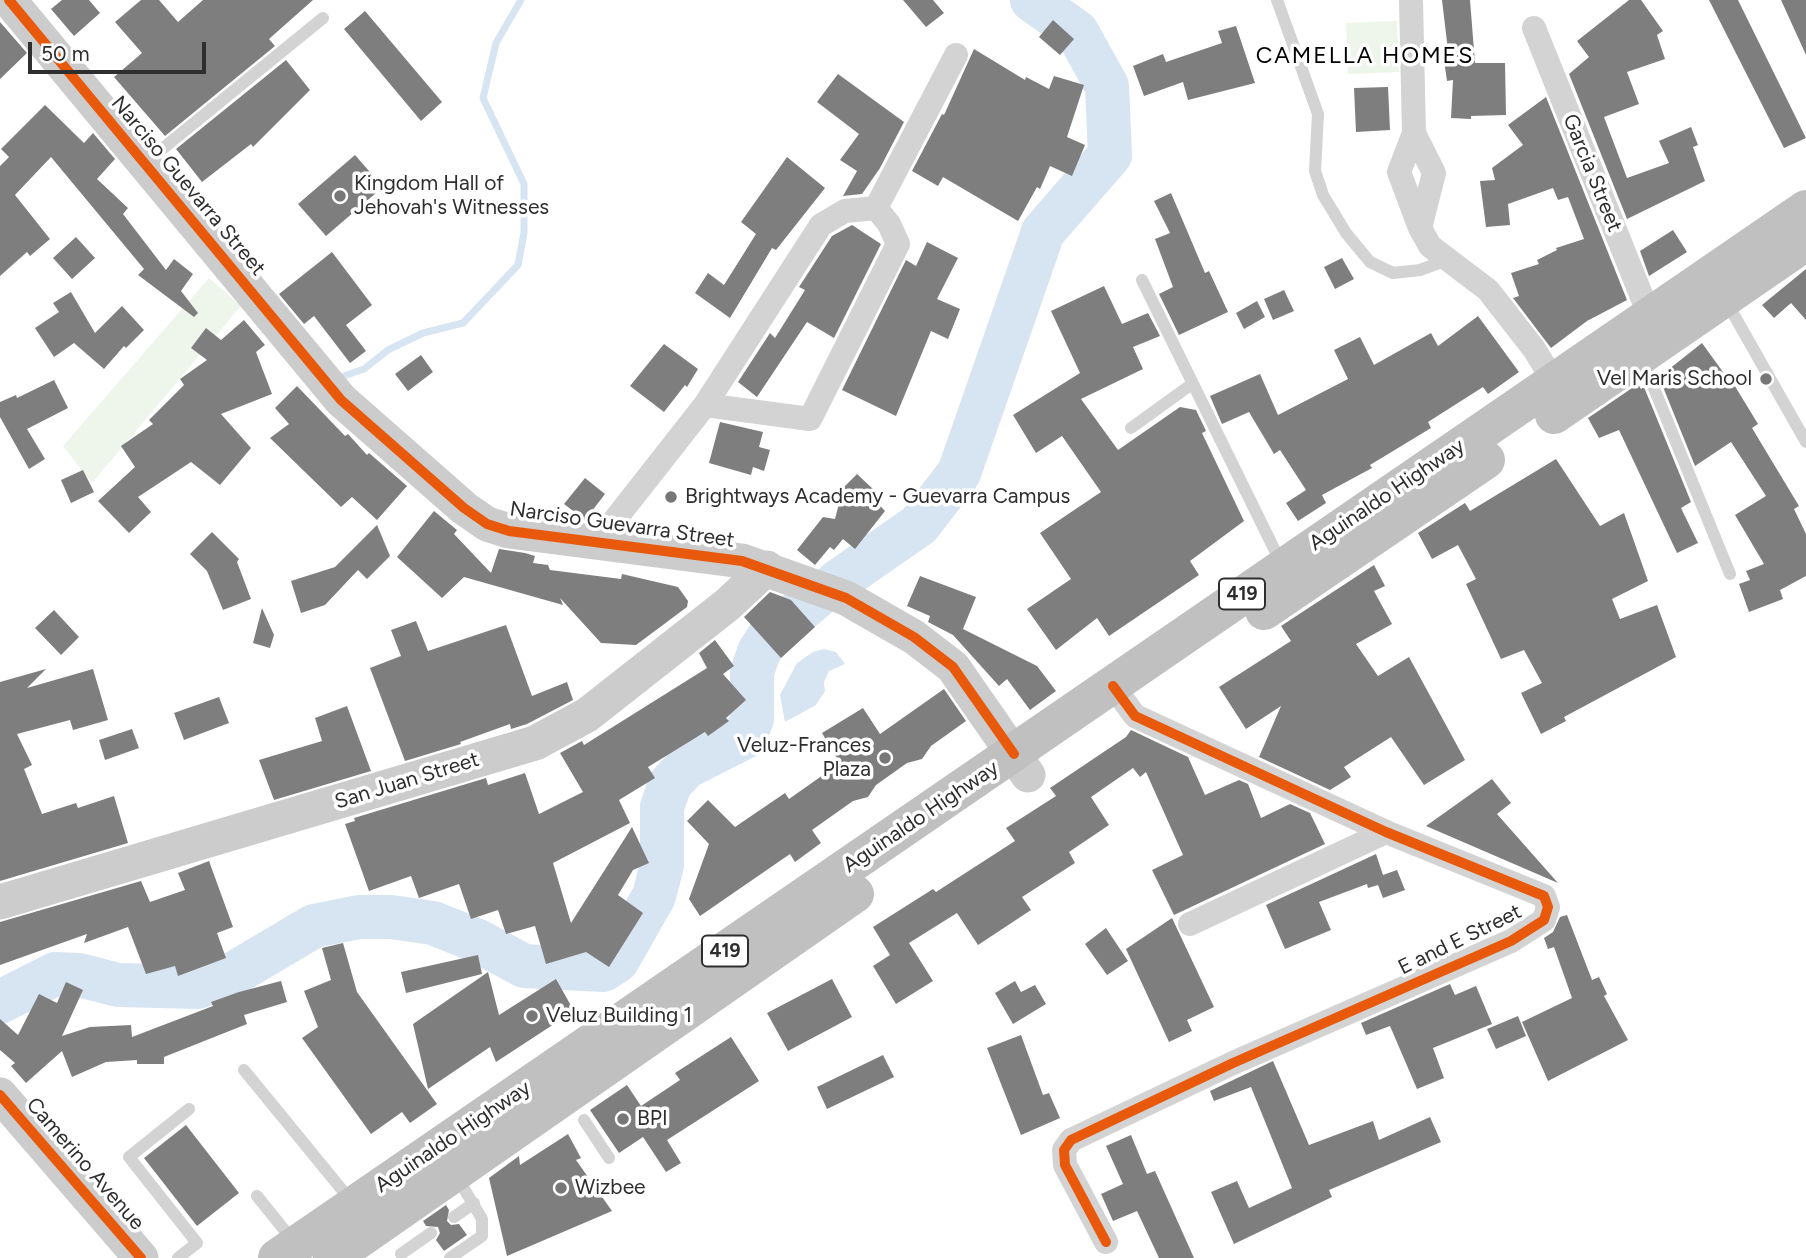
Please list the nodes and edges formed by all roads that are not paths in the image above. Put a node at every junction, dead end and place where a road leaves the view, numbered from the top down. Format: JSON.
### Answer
{"nodes":[{"id":1,"x":9,"y":0,"type":"edge"},
{"id":2,"x":1277,"y":0,"type":"edge"},
{"id":3,"x":1411,"y":0,"type":"edge"},
{"id":4,"x":323,"y":18,"type":"dead end"},
{"id":5,"x":1534,"y":28,"type":"dead end"},
{"id":6,"x":956,"y":55,"type":"dead end"},
{"id":7,"x":145,"y":164,"type":"junction"},
{"id":8,"x":876,"y":208,"type":"junction"},
{"id":9,"x":1806,"y":209,"type":"edge"},
{"id":10,"x":1806,"y":242,"type":"edge"},
{"id":11,"x":1447,"y":260,"type":"junction"},
{"id":12,"x":1142,"y":280,"type":"dead end"},
{"id":13,"x":1717,"y":286,"type":"junction"},
{"id":14,"x":1650,"y":317,"type":"junction"},
{"id":15,"x":1640,"y":356,"type":"junction"},
{"id":16,"x":1192,"y":384,"type":"junction"},
{"id":17,"x":1561,"y":394,"type":"junction"},
{"id":18,"x":705,"y":405,"type":"junction"},
{"id":19,"x":1131,"y":428,"type":"dead end"},
{"id":20,"x":1806,"y":442,"type":"edge"},
{"id":21,"x":1379,"y":517,"type":"junction"},
{"id":22,"x":599,"y":540,"type":"junction"},
{"id":23,"x":1282,"y":566,"type":"junction"},
{"id":24,"x":767,"y":568,"type":"junction"},
{"id":25,"x":1730,"y":574,"type":"dead end"},
{"id":26,"x":1120,"y":694,"type":"junction"},
{"id":27,"x":1021,"y":764,"type":"junction"},
{"id":28,"x":1386,"y":832,"type":"junction"},
{"id":29,"x":0,"y":902,"type":"edge"},
{"id":30,"x":1190,"y":923,"type":"dead end"},
{"id":31,"x":244,"y":1070,"type":"dead end"},
{"id":32,"x":2,"y":1096,"type":"edge"},
{"id":33,"x":189,"y":1109,"type":"dead end"},
{"id":34,"x":584,"y":1120,"type":"dead end"},
{"id":35,"x":609,"y":1158,"type":"dead end"},
{"id":36,"x":455,"y":1175,"type":"junction"},
{"id":37,"x":257,"y":1196,"type":"dead end"},
{"id":38,"x":354,"y":1204,"type":"junction"},
{"id":39,"x":454,"y":1217,"type":"dead end"},
{"id":40,"x":431,"y":1233,"type":"dead end"},
{"id":41,"x":1106,"y":1242,"type":"dead end"},
{"id":42,"x":287,"y":1251,"type":"edge"},
{"id":43,"x":401,"y":1254,"type":"dead end"},
{"id":44,"x":335,"y":1257,"type":"edge"},
{"id":45,"x":141,"y":1258,"type":"edge"},
{"id":46,"x":178,"y":1258,"type":"edge"},
{"id":47,"x":450,"y":1258,"type":"edge"}],
"edges":[{"from":1,"to":7,"type":"street","name":"Narciso Guevarra Street"},
{"from":2,"to":11,"type":"lane"},
{"from":3,"to":11,"type":"street"},
{"from":4,"to":7,"type":"lane"},
{"from":5,"to":14,"type":"street","name":"Garcia Street"},
{"from":6,"to":8,"type":"street"},
{"from":7,"to":22,"type":"street","name":"Narciso Guevarra Street"},
{"from":8,"to":18,"type":"street"},
{"from":8,"to":18,"type":"street"},
{"from":9,"to":13,"type":"highway","name":"Aguinaldo Highway","number":"419"},
{"from":10,"to":13,"type":"highway","name":"Aguinaldo Highway","number":"419"},
{"from":11,"to":17,"type":"street"},
{"from":12,"to":16,"type":"lane"},
{"from":13,"to":14,"type":"highway","name":"Aguinaldo Highway","number":"419"},
{"from":13,"to":15,"type":"highway","name":"Aguinaldo Highway","number":"419"},
{"from":13,"to":20,"type":"lane"},
{"from":14,"to":17,"type":"highway","name":"Aguinaldo Highway","number":"419"},
{"from":15,"to":17,"type":"highway","name":"Aguinaldo Highway","number":"419"},
{"from":15,"to":25,"type":"lane"},
{"from":16,"to":19,"type":"lane"},
{"from":16,"to":23,"type":"lane"},
{"from":17,"to":21,"type":"highway","name":"Aguinaldo Highway","number":"419"},
{"from":18,"to":22,"type":"street"},
{"from":21,"to":23,"type":"highway","name":"Aguinaldo Highway","number":"419"},
{"from":21,"to":26,"type":"highway","name":"Aguinaldo Highway","number":"419"},
{"from":22,"to":24,"type":"street","name":"Narciso Guevarra Street"},
{"from":23,"to":26,"type":"highway","name":"Aguinaldo Highway","number":"419"},
{"from":24,"to":27,"type":"street","name":"Narciso Guevarra Street"},
{"from":24,"to":29,"type":"street","name":"San Juan Street"},
{"from":26,"to":27,"type":"highway","name":"Aguinaldo Highway","number":"419"},
{"from":26,"to":28,"type":"street","name":"E and E Street"},
{"from":27,"to":36,"type":"highway","name":"Aguinaldo Highway","number":"419"},
{"from":28,"to":30,"type":"street"},
{"from":28,"to":41,"type":"street","name":"E and E Street"},
{"from":31,"to":38,"type":"lane"},
{"from":32,"to":45,"type":"street","name":"Camerino Avenue"},
{"from":33,"to":46,"type":"lane"},
{"from":34,"to":35,"type":"lane"},
{"from":36,"to":38,"type":"highway","name":"Aguinaldo Highway","number":"419"},
{"from":36,"to":39,"type":"lane"},
{"from":36,"to":44,"type":"highway","name":"Aguinaldo Highway","number":"419"},
{"from":36,"to":47,"type":"lane"},
{"from":37,"to":42,"type":"lane"},
{"from":38,"to":42,"type":"highway","name":"Aguinaldo Highway","number":"419"},
{"from":40,"to":43,"type":"lane"}]}
